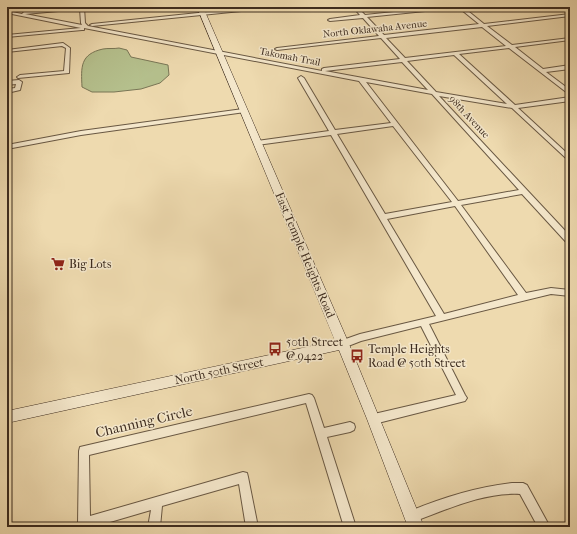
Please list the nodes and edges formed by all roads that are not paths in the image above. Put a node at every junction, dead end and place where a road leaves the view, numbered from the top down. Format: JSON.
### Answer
{"nodes":[{"id":1,"x":82,"y":7,"type":"edge"},
{"id":2,"x":270,"y":7,"type":"edge"},
{"id":3,"x":355,"y":7,"type":"edge"},
{"id":4,"x":454,"y":7,"type":"edge"},
{"id":5,"x":460,"y":7,"type":"edge"},
{"id":6,"x":201,"y":10,"type":"edge"},
{"id":7,"x":7,"y":13,"type":"edge"},
{"id":8,"x":14,"y":14,"type":"junction"},
{"id":9,"x":570,"y":15,"type":"edge"},
{"id":10,"x":365,"y":17,"type":"junction"},
{"id":11,"x":330,"y":20,"type":"dead end"},
{"id":12,"x":483,"y":25,"type":"junction"},
{"id":13,"x":86,"y":27,"type":"junction"},
{"id":14,"x":7,"y":36,"type":"edge"},
{"id":15,"x":383,"y":37,"type":"junction"},
{"id":16,"x":570,"y":39,"type":"edge"},
{"id":17,"x":510,"y":47,"type":"junction"},
{"id":18,"x":276,"y":49,"type":"dead end"},
{"id":19,"x":7,"y":51,"type":"edge"},
{"id":20,"x":219,"y":53,"type":"junction"},
{"id":21,"x":456,"y":54,"type":"junction"},
{"id":22,"x":403,"y":60,"type":"junction"},
{"id":23,"x":570,"y":67,"type":"edge"},
{"id":24,"x":317,"y":71,"type":"junction"},
{"id":25,"x":541,"y":71,"type":"junction"},
{"id":26,"x":20,"y":77,"type":"dead end"},
{"id":27,"x":301,"y":78,"type":"dead end"},
{"id":28,"x":361,"y":80,"type":"junction"},
{"id":29,"x":7,"y":83,"type":"edge"},
{"id":30,"x":7,"y":91,"type":"edge"},
{"id":31,"x":570,"y":93,"type":"edge"},
{"id":32,"x":435,"y":94,"type":"junction"},
{"id":33,"x":570,"y":99,"type":"edge"},
{"id":34,"x":514,"y":107,"type":"junction"},
{"id":35,"x":243,"y":111,"type":"junction"},
{"id":36,"x":394,"y":124,"type":"junction"},
{"id":37,"x":333,"y":133,"type":"junction"},
{"id":38,"x":257,"y":143,"type":"junction"},
{"id":39,"x":7,"y":147,"type":"edge"},
{"id":40,"x":570,"y":159,"type":"edge"},
{"id":41,"x":525,"y":191,"type":"junction"},
{"id":42,"x":457,"y":204,"type":"junction"},
{"id":43,"x":383,"y":217,"type":"junction"},
{"id":44,"x":570,"y":241,"type":"edge"},
{"id":45,"x":570,"y":293,"type":"edge"},
{"id":46,"x":524,"y":297,"type":"junction"},
{"id":47,"x":442,"y":318,"type":"junction"},
{"id":48,"x":423,"y":322,"type":"junction"},
{"id":49,"x":343,"y":344,"type":"junction"},
{"id":50,"x":7,"y":417,"type":"edge"},
{"id":51,"x":374,"y":419,"type":"junction"},
{"id":52,"x":350,"y":427,"type":"dead end"},
{"id":53,"x":320,"y":434,"type":"junction"},
{"id":54,"x":157,"y":504,"type":"junction"},
{"id":55,"x":414,"y":522,"type":"edge"},
{"id":56,"x":154,"y":527,"type":"edge"},
{"id":57,"x":252,"y":527,"type":"edge"},
{"id":58,"x":350,"y":527,"type":"edge"},
{"id":59,"x":544,"y":527,"type":"edge"}],
"edges":[{"from":1,"to":8,"type":"street"},
{"from":1,"to":13,"type":"street"},
{"from":2,"to":6,"type":"street"},
{"from":3,"to":10,"type":"street","name":"98th Avenue"},
{"from":4,"to":10,"type":"street"},
{"from":5,"to":12,"type":"street"},
{"from":6,"to":13,"type":"street"},
{"from":6,"to":20,"type":"street","name":"East Temple Heights Road"},
{"from":7,"to":8,"type":"street","name":"Takomah Trail"},
{"from":8,"to":13,"type":"street","name":"Takomah Trail"},
{"from":9,"to":12,"type":"street","name":"North Oklawaha Avenue"},
{"from":10,"to":11,"type":"street"},
{"from":10,"to":15,"type":"street","name":"98th Avenue"},
{"from":12,"to":15,"type":"street","name":"North Oklawaha Avenue"},
{"from":12,"to":17,"type":"street"},
{"from":13,"to":14,"type":"street"},
{"from":13,"to":20,"type":"street","name":"Takomah Trail"},
{"from":15,"to":18,"type":"street","name":"North Oklawaha Avenue"},
{"from":15,"to":22,"type":"street","name":"98th Avenue"},
{"from":16,"to":17,"type":"street"},
{"from":17,"to":21,"type":"street"},
{"from":17,"to":25,"type":"street"},
{"from":19,"to":26,"type":"street"},
{"from":20,"to":24,"type":"street","name":"Takomah Trail"},
{"from":20,"to":35,"type":"street","name":"East Temple Heights Road"},
{"from":21,"to":22,"type":"street"},
{"from":21,"to":34,"type":"street"},
{"from":22,"to":24,"type":"street"},
{"from":22,"to":32,"type":"street","name":"98th Avenue"},
{"from":23,"to":25,"type":"street"},
{"from":24,"to":28,"type":"street","name":"Takomah Trail"},
{"from":25,"to":31,"type":"street"},
{"from":27,"to":37,"type":"street"},
{"from":28,"to":32,"type":"street","name":"Takomah Trail"},
{"from":28,"to":36,"type":"street"},
{"from":29,"to":30,"type":"street"},
{"from":32,"to":34,"type":"street","name":"Takomah Trail"},
{"from":32,"to":41,"type":"street","name":"98th Avenue"},
{"from":33,"to":34,"type":"street","name":"Takomah Trail"},
{"from":34,"to":40,"type":"street"},
{"from":35,"to":38,"type":"street","name":"East Temple Heights Road"},
{"from":35,"to":39,"type":"street"},
{"from":36,"to":37,"type":"street"},
{"from":36,"to":42,"type":"street"},
{"from":37,"to":38,"type":"street"},
{"from":37,"to":43,"type":"street"},
{"from":38,"to":49,"type":"street","name":"East Temple Heights Road"},
{"from":41,"to":42,"type":"street"},
{"from":41,"to":44,"type":"street","name":"98th Avenue"},
{"from":42,"to":43,"type":"street"},
{"from":42,"to":46,"type":"street"},
{"from":43,"to":47,"type":"street"},
{"from":45,"to":46,"type":"street","name":"North 50th Street"},
{"from":46,"to":47,"type":"street","name":"North 50th Street"},
{"from":47,"to":48,"type":"street","name":"North 50th Street"},
{"from":48,"to":49,"type":"street","name":"North 50th Street"},
{"from":48,"to":51,"type":"street"},
{"from":49,"to":50,"type":"street","name":"North 50th Street"},
{"from":49,"to":51,"type":"street","name":"East Temple Heights Road"},
{"from":51,"to":55,"type":"street","name":"East Temple Heights Road"},
{"from":52,"to":53,"type":"street"},
{"from":53,"to":54,"type":"street","name":"Channing Circle"},
{"from":53,"to":58,"type":"street"},
{"from":54,"to":56,"type":"street"},
{"from":54,"to":57,"type":"street","name":"Channing Circle"},
{"from":55,"to":59,"type":"street"}]}
